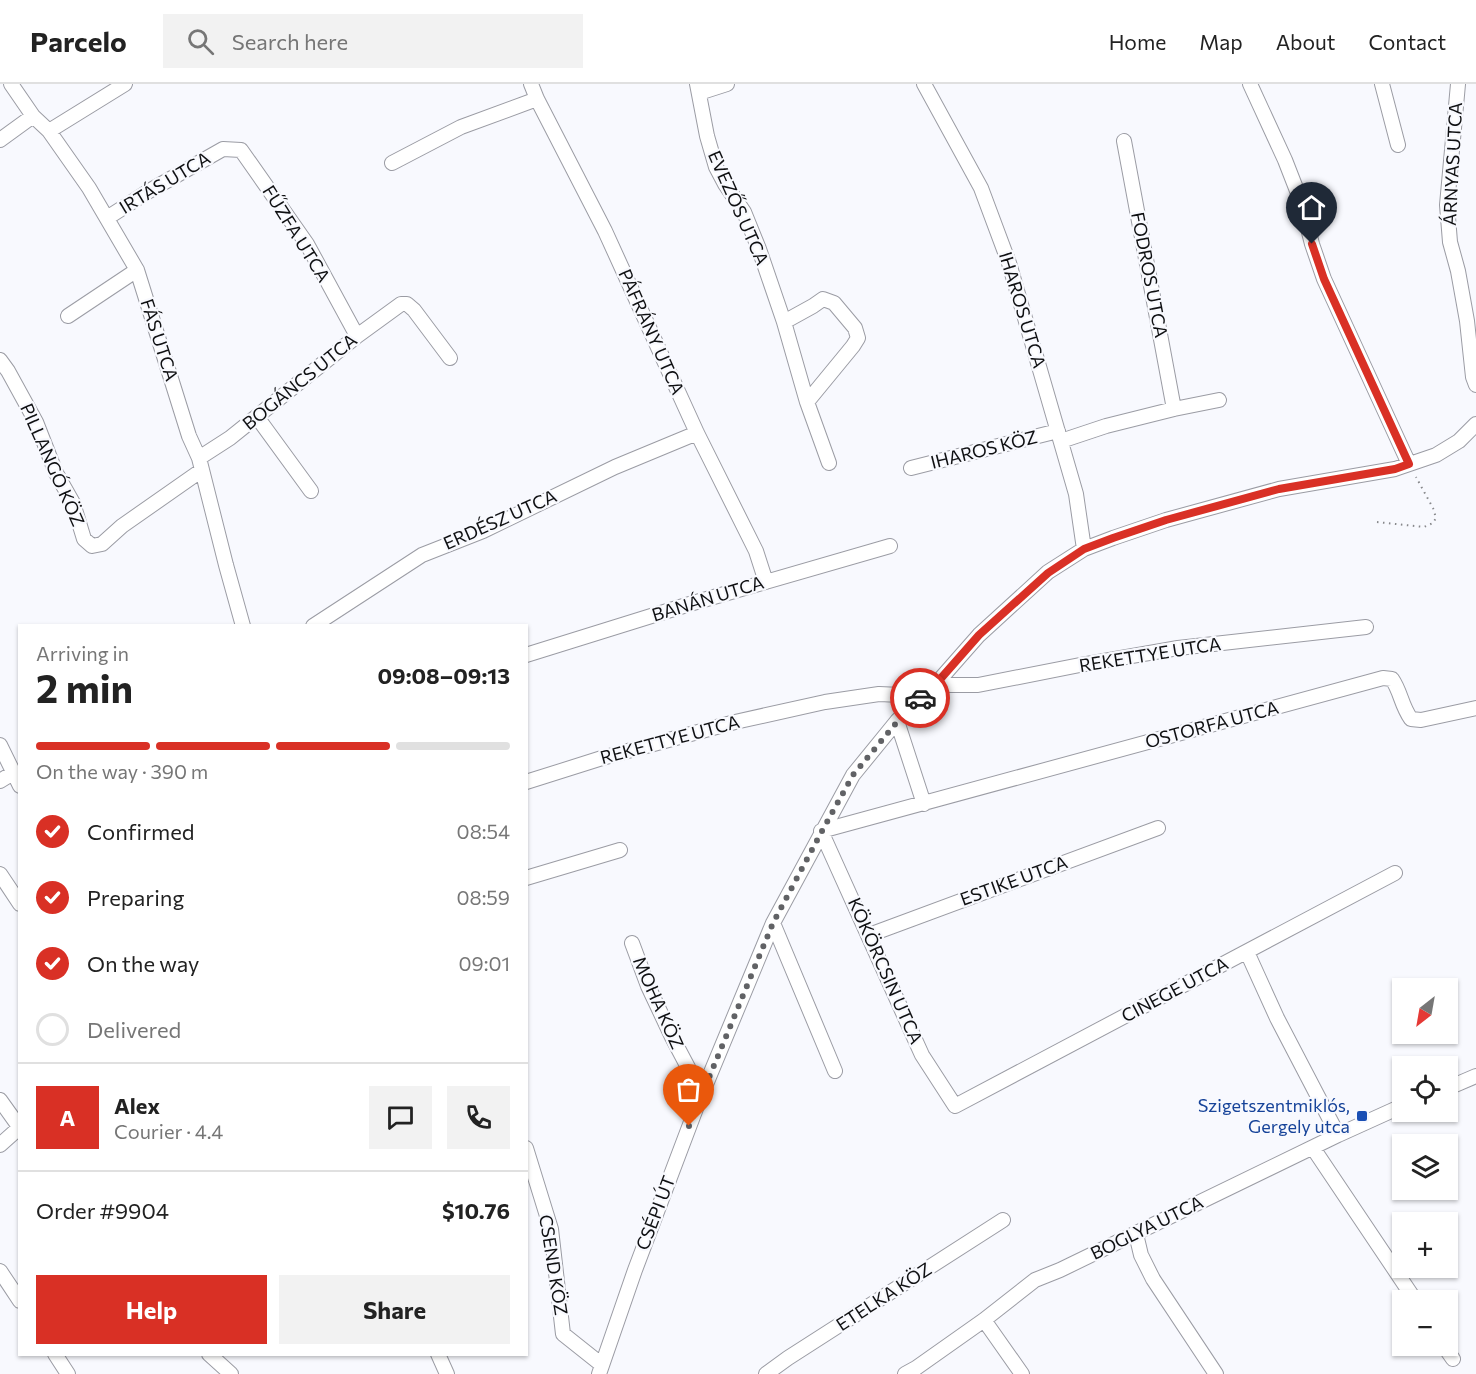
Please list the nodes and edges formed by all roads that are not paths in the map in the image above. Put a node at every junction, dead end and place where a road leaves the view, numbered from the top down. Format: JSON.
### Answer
{"nodes":[{"id":1,"x":11,"y":84,"type":"edge"},
{"id":2,"x":125,"y":84,"type":"edge"},
{"id":3,"x":531,"y":84,"type":"edge"},
{"id":4,"x":727,"y":84,"type":"edge"},
{"id":5,"x":924,"y":84,"type":"edge"},
{"id":6,"x":1250,"y":84,"type":"edge"},
{"id":7,"x":1382,"y":84,"type":"edge"},
{"id":8,"x":1458,"y":84,"type":"edge"},
{"id":9,"x":698,"y":88,"type":"edge"},
{"id":10,"x":537,"y":99,"type":"junction"},
{"id":11,"x":33,"y":116,"type":"junction"},
{"id":12,"x":49,"y":131,"type":"junction"},
{"id":13,"x":0,"y":140,"type":"edge"},
{"id":14,"x":1124,"y":141,"type":"dead end"},
{"id":15,"x":1398,"y":145,"type":"dead end"},
{"id":16,"x":223,"y":149,"type":"joint"},
{"id":17,"x":392,"y":163,"type":"dead end"},
{"id":18,"x":107,"y":218,"type":"junction"},
{"id":19,"x":137,"y":270,"type":"junction"},
{"id":20,"x":68,"y":316,"type":"dead end"},
{"id":21,"x":784,"y":322,"type":"junction"},
{"id":22,"x":357,"y":336,"type":"junction"},
{"id":23,"x":450,"y":358,"type":"dead end"},
{"id":24,"x":0,"y":360,"type":"edge"},
{"id":25,"x":1476,"y":385,"type":"edge"},
{"id":26,"x":1219,"y":400,"type":"dead end"},
{"id":27,"x":807,"y":402,"type":"junction"},
{"id":28,"x":1174,"y":409,"type":"junction"},
{"id":29,"x":257,"y":417,"type":"junction"},
{"id":30,"x":1476,"y":424,"type":"edge"},
{"id":31,"x":697,"y":433,"type":"junction"},
{"id":32,"x":1059,"y":436,"type":"junction"},
{"id":33,"x":829,"y":463,"type":"dead end"},
{"id":34,"x":200,"y":464,"type":"junction"},
{"id":35,"x":1409,"y":464,"type":"junction"},
{"id":36,"x":911,"y":468,"type":"dead end"},
{"id":37,"x":311,"y":491,"type":"dead end"},
{"id":38,"x":890,"y":546,"type":"dead end"},
{"id":39,"x":1084,"y":549,"type":"junction"},
{"id":40,"x":766,"y":582,"type":"junction"},
{"id":41,"x":242,"y":624,"type":"edge"},
{"id":42,"x":316,"y":624,"type":"edge"},
{"id":43,"x":1366,"y":627,"type":"dead end"},
{"id":44,"x":528,"y":654,"type":"edge"},
{"id":45,"x":935,"y":685,"type":"junction"},
{"id":46,"x":922,"y":696,"type":"junction"},
{"id":47,"x":1476,"y":708,"type":"edge"},
{"id":48,"x":897,"y":722,"type":"junction"},
{"id":49,"x":0,"y":745,"type":"edge"},
{"id":50,"x":16,"y":780,"type":"edge"},
{"id":51,"x":0,"y":781,"type":"edge"},
{"id":52,"x":528,"y":781,"type":"edge"},
{"id":53,"x":924,"y":804,"type":"junction"},
{"id":54,"x":1158,"y":828,"type":"dead end"},
{"id":55,"x":822,"y":831,"type":"junction"},
{"id":56,"x":620,"y":850,"type":"dead end"},
{"id":57,"x":1395,"y":873,"type":"dead end"},
{"id":58,"x":0,"y":874,"type":"edge"},
{"id":59,"x":528,"y":877,"type":"edge"},
{"id":60,"x":18,"y":901,"type":"edge"},
{"id":61,"x":773,"y":923,"type":"junction"},
{"id":62,"x":869,"y":934,"type":"junction"},
{"id":63,"x":632,"y":943,"type":"dead end"},
{"id":64,"x":1247,"y":952,"type":"junction"},
{"id":65,"x":835,"y":1071,"type":"dead end"},
{"id":66,"x":1476,"y":1076,"type":"edge"},
{"id":67,"x":1458,"y":1084,"type":"edge"},
{"id":68,"x":702,"y":1094,"type":"junction"},
{"id":69,"x":0,"y":1100,"type":"edge"},
{"id":70,"x":955,"y":1106,"type":"joint"},
{"id":71,"x":1392,"y":1111,"type":"edge"},
{"id":72,"x":18,"y":1127,"type":"edge"},
{"id":73,"x":18,"y":1129,"type":"edge"},
{"id":74,"x":1338,"y":1135,"type":"junction"},
{"id":75,"x":0,"y":1145,"type":"edge"},
{"id":76,"x":1313,"y":1148,"type":"junction"},
{"id":77,"x":528,"y":1154,"type":"edge"},
{"id":78,"x":1003,"y":1220,"type":"dead end"},
{"id":79,"x":1136,"y":1234,"type":"junction"},
{"id":80,"x":0,"y":1271,"type":"edge"},
{"id":81,"x":1407,"y":1290,"type":"edge"},
{"id":82,"x":18,"y":1298,"type":"edge"},
{"id":83,"x":984,"y":1320,"type":"junction"},
{"id":84,"x":56,"y":1356,"type":"edge"},
{"id":85,"x":211,"y":1356,"type":"edge"},
{"id":86,"x":439,"y":1356,"type":"edge"},
{"id":87,"x":1452,"y":1356,"type":"edge"},
{"id":88,"x":1454,"y":1359,"type":"dead end"},
{"id":89,"x":601,"y":1370,"type":"edge"},
{"id":90,"x":68,"y":1374,"type":"edge"},
{"id":91,"x":231,"y":1374,"type":"edge"},
{"id":92,"x":447,"y":1374,"type":"edge"},
{"id":93,"x":766,"y":1374,"type":"edge"},
{"id":94,"x":905,"y":1374,"type":"edge"},
{"id":95,"x":1022,"y":1374,"type":"edge"},
{"id":96,"x":1216,"y":1374,"type":"edge"}],
"edges":[{"from":1,"to":11,"type":"street","name":"FÁS UTCA"},
{"from":2,"to":12,"type":"street"},
{"from":3,"to":10,"type":"street","name":"PÁFRÁNY UTCA"},
{"from":4,"to":9,"type":"street","name":"EVEZŐS UTCA"},
{"from":5,"to":32,"type":"street","name":"IHAROS UTCA"},
{"from":6,"to":35,"type":"street"},
{"from":7,"to":15,"type":"street"},
{"from":8,"to":25,"type":"street","name":"ÁRNYAS UTCA"},
{"from":9,"to":21,"type":"street","name":"EVEZŐS UTCA"},
{"from":10,"to":17,"type":"street"},
{"from":10,"to":31,"type":"street","name":"PÁFRÁNY UTCA"},
{"from":11,"to":12,"type":"street","name":"FÁS UTCA"},
{"from":11,"to":13,"type":"street"},
{"from":12,"to":18,"type":"street","name":"FÁS UTCA"},
{"from":14,"to":28,"type":"street","name":"FODROS UTCA"},
{"from":16,"to":18,"type":"street","name":"IRTÁS UTCA"},
{"from":16,"to":22,"type":"street","name":"FŰZFA UTCA"},
{"from":18,"to":19,"type":"street","name":"FÁS UTCA"},
{"from":19,"to":20,"type":"street"},
{"from":19,"to":34,"type":"street","name":"FÁS UTCA"},
{"from":21,"to":27,"type":"street","name":"EVEZŐS UTCA"},
{"from":21,"to":27,"type":"street"},
{"from":22,"to":23,"type":"street","name":"BOGÁNCS UTCA"},
{"from":22,"to":29,"type":"street","name":"BOGÁNCS UTCA"},
{"from":24,"to":34,"type":"street","name":"PILLANGÓ KÖZ"},
{"from":26,"to":28,"type":"street"},
{"from":27,"to":33,"type":"street","name":"EVEZŐS UTCA"},
{"from":28,"to":32,"type":"street"},
{"from":29,"to":34,"type":"street","name":"BOGÁNCS UTCA"},
{"from":29,"to":37,"type":"street"},
{"from":30,"to":35,"type":"street","name":"CSÉPI ÚT"},
{"from":31,"to":40,"type":"street","name":"PÁFRÁNY UTCA"},
{"from":31,"to":42,"type":"street","name":"ERDÉSZ UTCA"},
{"from":32,"to":36,"type":"street","name":"IHAROS KÖZ"},
{"from":32,"to":39,"type":"street","name":"IHAROS UTCA"},
{"from":34,"to":41,"type":"street","name":"FÁS UTCA"},
{"from":35,"to":39,"type":"street","name":"CSÉPI ÚT"},
{"from":38,"to":40,"type":"street","name":"BANÁN UTCA"},
{"from":39,"to":45,"type":"street","name":"CSÉPI ÚT"},
{"from":40,"to":44,"type":"street","name":"BANÁN UTCA"},
{"from":43,"to":45,"type":"street","name":"REKETTYE UTCA"},
{"from":45,"to":46,"type":"street","name":"CSÉPI ÚT"},
{"from":46,"to":48,"type":"street","name":"CSÉPI ÚT"},
{"from":46,"to":52,"type":"street","name":"REKETTYE UTCA"},
{"from":47,"to":53,"type":"street","name":"OSTORFA UTCA"},
{"from":48,"to":53,"type":"street"},
{"from":48,"to":55,"type":"street","name":"CSÉPI ÚT"},
{"from":49,"to":50,"type":"street"},
{"from":50,"to":51,"type":"street"},
{"from":53,"to":55,"type":"street","name":"OSTORFA UTCA"},
{"from":54,"to":62,"type":"street","name":"ESTIKE UTCA"},
{"from":55,"to":61,"type":"street","name":"CSÉPI ÚT"},
{"from":55,"to":62,"type":"street","name":"KÖKÖRCSIN UTCA"},
{"from":56,"to":59,"type":"street"},
{"from":57,"to":64,"type":"street","name":"CINEGE UTCA"},
{"from":58,"to":60,"type":"street"},
{"from":61,"to":65,"type":"street"},
{"from":61,"to":68,"type":"street","name":"CSÉPI ÚT"},
{"from":62,"to":70,"type":"street","name":"KÖKÖRCSIN UTCA"},
{"from":63,"to":68,"type":"street","name":"MOHA KÖZ"},
{"from":64,"to":70,"type":"street","name":"CINEGE UTCA"},
{"from":64,"to":74,"type":"street"},
{"from":66,"to":67,"type":"street"},
{"from":68,"to":89,"type":"street","name":"CSÉPI ÚT"},
{"from":69,"to":72,"type":"street"},
{"from":71,"to":74,"type":"street","name":"BOGLYA UTCA"},
{"from":73,"to":75,"type":"street"},
{"from":74,"to":76,"type":"street","name":"BOGLYA UTCA"},
{"from":76,"to":79,"type":"street","name":"BOGLYA UTCA"},
{"from":76,"to":81,"type":"street"},
{"from":77,"to":89,"type":"street","name":"CSEND KÖZ"},
{"from":78,"to":93,"type":"street","name":"ETELKA KÖZ"},
{"from":79,"to":83,"type":"street","name":"BOGLYA UTCA"},
{"from":79,"to":96,"type":"street"},
{"from":80,"to":82,"type":"street"},
{"from":83,"to":94,"type":"street","name":"BOGLYA UTCA"},
{"from":83,"to":95,"type":"street"},
{"from":84,"to":90,"type":"street"},
{"from":85,"to":91,"type":"street"},
{"from":86,"to":92,"type":"street"},
{"from":87,"to":88,"type":"street"}]}
